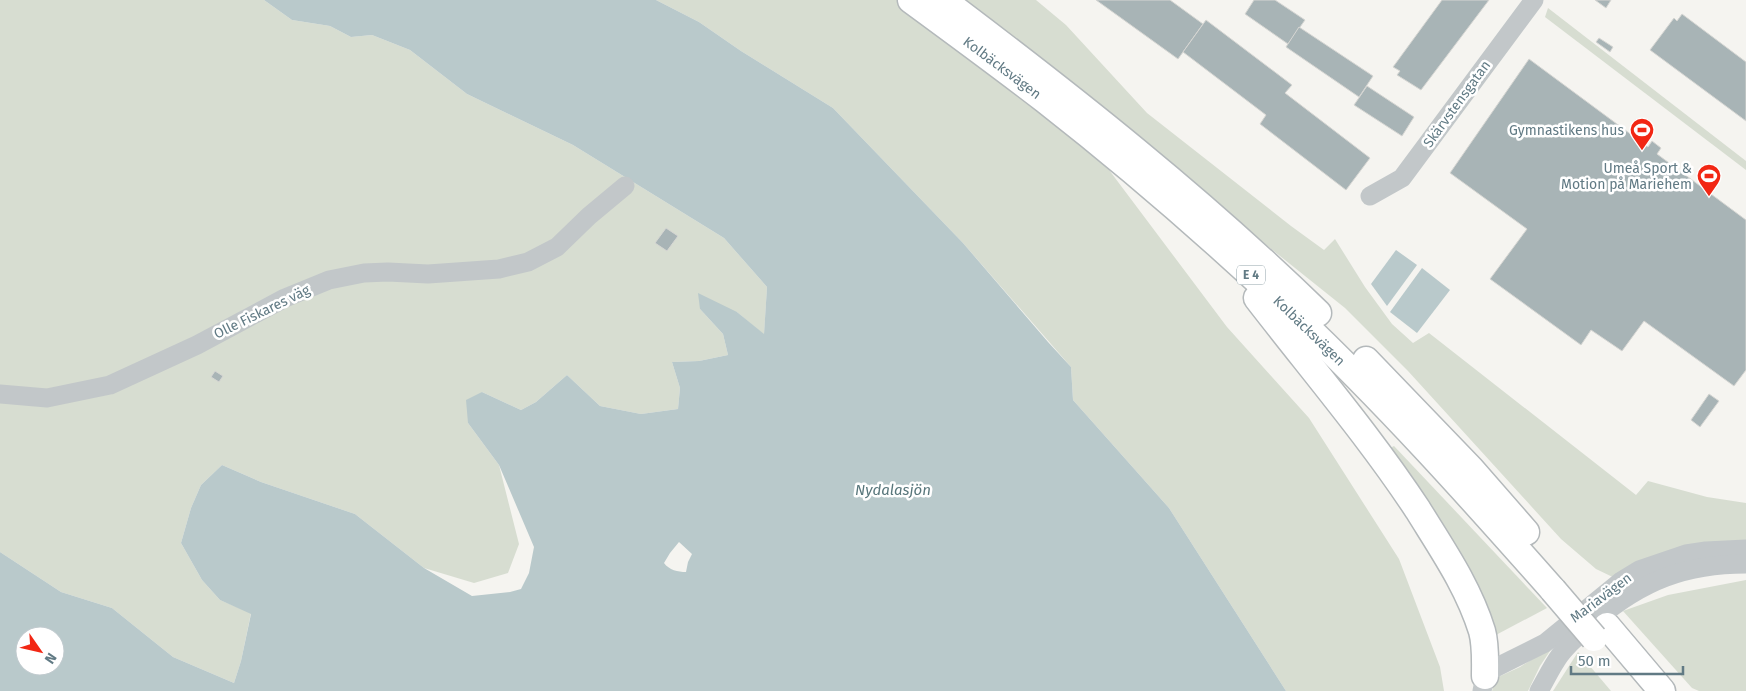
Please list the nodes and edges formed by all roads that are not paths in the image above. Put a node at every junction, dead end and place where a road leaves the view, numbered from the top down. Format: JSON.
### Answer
{"nodes":[{"id":1,"x":911,"y":0,"type":"edge"},
{"id":2,"x":943,"y":0,"type":"edge"},
{"id":3,"x":1534,"y":0,"type":"edge"},
{"id":4,"x":625,"y":186,"type":"dead end"},
{"id":5,"x":1370,"y":196,"type":"dead end"},
{"id":6,"x":1226,"y":252,"type":"junction"},
{"id":7,"x":0,"y":394,"type":"edge"},
{"id":8,"x":1746,"y":549,"type":"edge"},
{"id":9,"x":1746,"y":564,"type":"edge"},
{"id":10,"x":1560,"y":584,"type":"junction"},
{"id":11,"x":1600,"y":632,"type":"junction"},
{"id":12,"x":1483,"y":683,"type":"edge"},
{"id":13,"x":1539,"y":691,"type":"edge"},
{"id":14,"x":1638,"y":691,"type":"edge"},
{"id":15,"x":1662,"y":691,"type":"edge"}],
"edges":[{"from":1,"to":6,"type":"highway","name":"Kolbäcksvägen","number":"E 4"},
{"from":2,"to":10,"type":"highway","name":"Kolbäcksvägen","number":"E 4"},
{"from":3,"to":5,"type":"street","name":"Skärvstensgatan"},
{"from":4,"to":7,"type":"street","name":"Olle Fiskares väg"},
{"from":6,"to":10,"type":"highway","name":"Kolbäcksvägen","number":"E 4"},
{"from":6,"to":12,"type":"highway"},
{"from":8,"to":12,"type":"street","name":"Mariavägen"},
{"from":9,"to":13,"type":"street","name":"Mariavägen"},
{"from":10,"to":11,"type":"highway","name":"Kolbäcksvägen","number":"E 4"},
{"from":11,"to":14,"type":"highway","name":"Kolbäcksvägen","number":"E 4"},
{"from":11,"to":15,"type":"highway","name":"Kolbäcksvägen","number":"E 4"}]}
